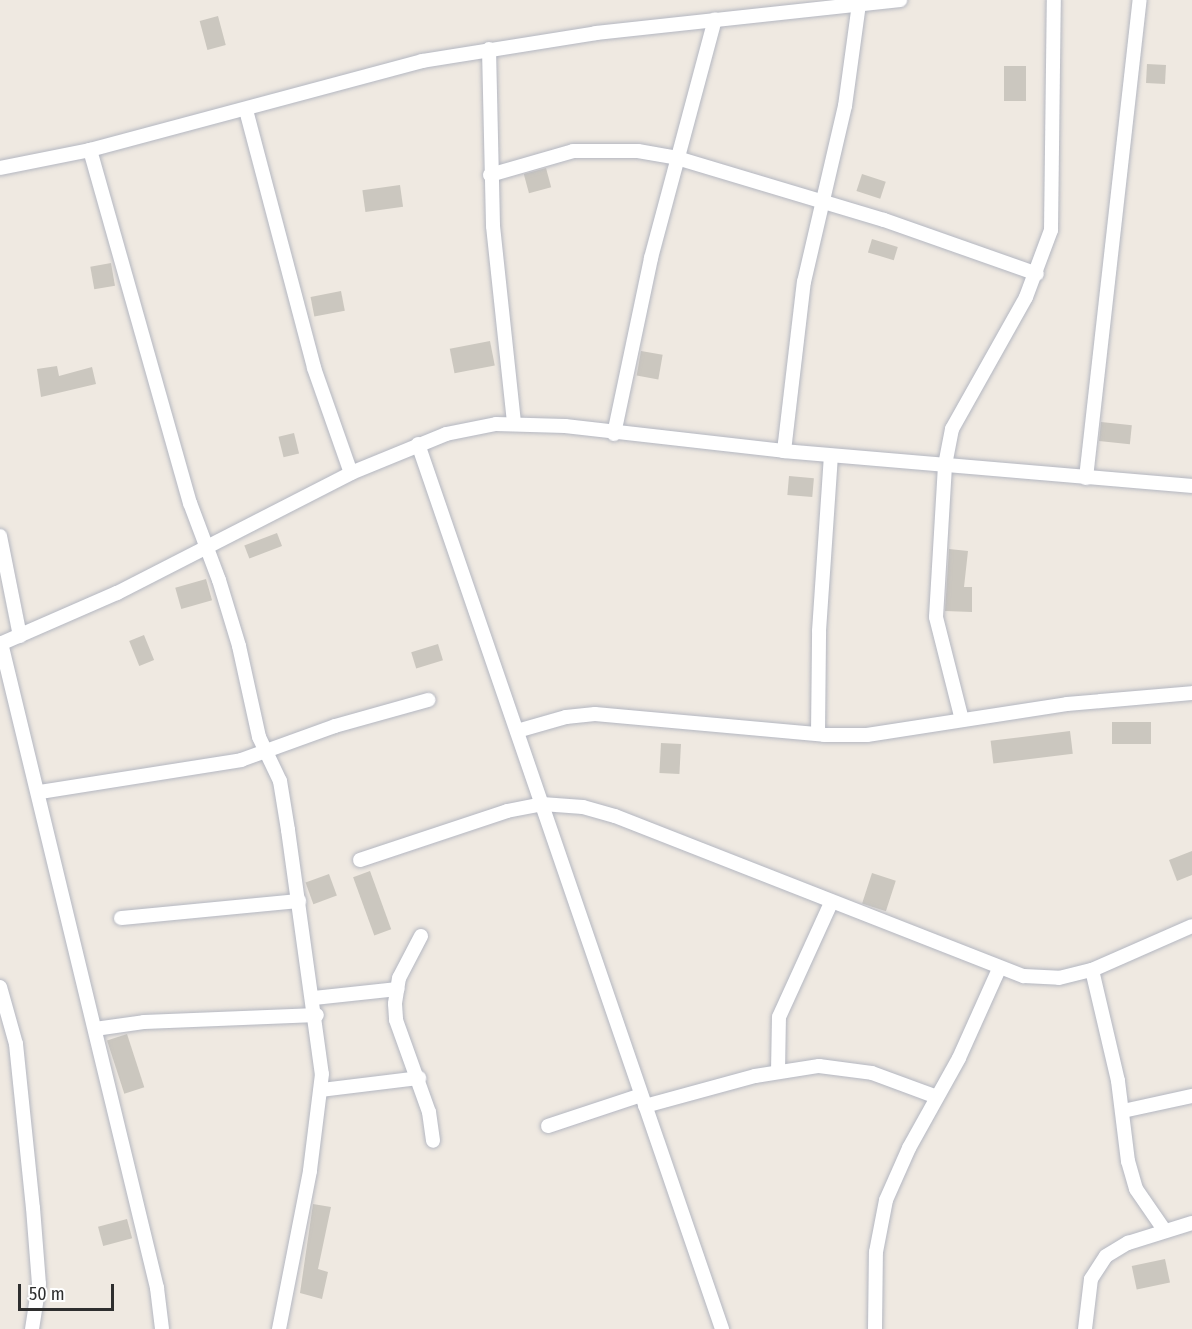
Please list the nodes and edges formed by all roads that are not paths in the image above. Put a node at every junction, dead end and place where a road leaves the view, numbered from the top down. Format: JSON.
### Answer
{"nodes":[{"id":1,"x":900,"y":0,"type":"edge"},
{"id":2,"x":1054,"y":0,"type":"edge"},
{"id":3,"x":1140,"y":0,"type":"edge"},
{"id":4,"x":859,"y":4,"type":"junction"},
{"id":5,"x":716,"y":19,"type":"junction"},
{"id":6,"x":489,"y":49,"type":"junction"},
{"id":7,"x":246,"y":110,"type":"junction"},
{"id":8,"x":90,"y":150,"type":"junction"},
{"id":9,"x":677,"y":158,"type":"junction"},
{"id":10,"x":0,"y":168,"type":"edge"},
{"id":11,"x":490,"y":175,"type":"junction"},
{"id":12,"x":825,"y":201,"type":"junction"},
{"id":13,"x":1037,"y":274,"type":"junction"},
{"id":14,"x":514,"y":423,"type":"junction"},
{"id":15,"x":614,"y":434,"type":"junction"},
{"id":16,"x":418,"y":444,"type":"junction"},
{"id":17,"x":784,"y":451,"type":"junction"},
{"id":18,"x":831,"y":456,"type":"junction"},
{"id":19,"x":945,"y":465,"type":"junction"},
{"id":20,"x":351,"y":473,"type":"junction"},
{"id":21,"x":1086,"y":478,"type":"junction"},
{"id":22,"x":1192,"y":486,"type":"edge"},
{"id":23,"x":0,"y":536,"type":"edge"},
{"id":24,"x":206,"y":548,"type":"junction"},
{"id":25,"x":20,"y":636,"type":"junction"},
{"id":26,"x":1,"y":643,"type":"edge"},
{"id":27,"x":1192,"y":693,"type":"edge"},
{"id":28,"x":428,"y":700,"type":"dead end"},
{"id":29,"x":962,"y":720,"type":"junction"},
{"id":30,"x":517,"y":731,"type":"junction"},
{"id":31,"x":818,"y":734,"type":"junction"},
{"id":32,"x":268,"y":753,"type":"junction"},
{"id":33,"x":40,"y":792,"type":"junction"},
{"id":34,"x":542,"y":804,"type":"junction"},
{"id":35,"x":360,"y":860,"type":"dead end"},
{"id":36,"x":299,"y":901,"type":"junction"},
{"id":37,"x":831,"y":903,"type":"junction"},
{"id":38,"x":121,"y":918,"type":"dead end"},
{"id":39,"x":1192,"y":926,"type":"edge"},
{"id":40,"x":421,"y":936,"type":"dead end"},
{"id":41,"x":999,"y":969,"type":"junction"},
{"id":42,"x":1092,"y":970,"type":"junction"},
{"id":43,"x":0,"y":987,"type":"edge"},
{"id":44,"x":398,"y":989,"type":"junction"},
{"id":45,"x":314,"y":998,"type":"junction"},
{"id":46,"x":316,"y":1015,"type":"junction"},
{"id":47,"x":95,"y":1029,"type":"junction"},
{"id":48,"x":778,"y":1072,"type":"junction"},
{"id":49,"x":419,"y":1078,"type":"junction"},
{"id":50,"x":321,"y":1090,"type":"junction"},
{"id":51,"x":1192,"y":1096,"type":"edge"},
{"id":52,"x":937,"y":1097,"type":"junction"},
{"id":53,"x":643,"y":1101,"type":"junction"},
{"id":54,"x":1123,"y":1111,"type":"junction"},
{"id":55,"x":548,"y":1126,"type":"dead end"},
{"id":56,"x":433,"y":1141,"type":"dead end"},
{"id":57,"x":1192,"y":1222,"type":"edge"},
{"id":58,"x":1165,"y":1231,"type":"junction"},
{"id":59,"x":32,"y":1329,"type":"edge"},
{"id":60,"x":162,"y":1329,"type":"edge"},
{"id":61,"x":279,"y":1329,"type":"edge"},
{"id":62,"x":722,"y":1329,"type":"edge"},
{"id":63,"x":875,"y":1329,"type":"edge"},
{"id":64,"x":1085,"y":1329,"type":"edge"}],
"edges":[{"from":1,"to":4,"type":"street"},
{"from":2,"to":13,"type":"street"},
{"from":3,"to":21,"type":"street"},
{"from":4,"to":5,"type":"street"},
{"from":4,"to":12,"type":"street"},
{"from":5,"to":6,"type":"street"},
{"from":5,"to":9,"type":"street"},
{"from":6,"to":7,"type":"street"},
{"from":6,"to":11,"type":"street"},
{"from":7,"to":8,"type":"street"},
{"from":7,"to":20,"type":"street"},
{"from":8,"to":10,"type":"street"},
{"from":8,"to":24,"type":"street"},
{"from":9,"to":11,"type":"street"},
{"from":9,"to":12,"type":"street"},
{"from":9,"to":15,"type":"street"},
{"from":11,"to":14,"type":"street"},
{"from":12,"to":13,"type":"street"},
{"from":12,"to":17,"type":"street"},
{"from":13,"to":19,"type":"street"},
{"from":14,"to":15,"type":"street"},
{"from":14,"to":16,"type":"street"},
{"from":15,"to":17,"type":"street"},
{"from":16,"to":20,"type":"street"},
{"from":16,"to":30,"type":"street"},
{"from":17,"to":18,"type":"street"},
{"from":18,"to":19,"type":"street"},
{"from":18,"to":31,"type":"street"},
{"from":19,"to":21,"type":"street"},
{"from":19,"to":29,"type":"street"},
{"from":20,"to":24,"type":"street"},
{"from":21,"to":22,"type":"street"},
{"from":23,"to":25,"type":"street"},
{"from":24,"to":25,"type":"street"},
{"from":24,"to":32,"type":"street"},
{"from":25,"to":26,"type":"street"},
{"from":26,"to":33,"type":"street"},
{"from":27,"to":29,"type":"street"},
{"from":28,"to":32,"type":"street"},
{"from":29,"to":31,"type":"street"},
{"from":30,"to":31,"type":"street"},
{"from":30,"to":34,"type":"street"},
{"from":32,"to":33,"type":"street"},
{"from":32,"to":36,"type":"street"},
{"from":33,"to":47,"type":"street"},
{"from":34,"to":35,"type":"street"},
{"from":34,"to":37,"type":"street"},
{"from":34,"to":53,"type":"street"},
{"from":36,"to":38,"type":"street"},
{"from":36,"to":45,"type":"street"},
{"from":37,"to":41,"type":"street"},
{"from":37,"to":48,"type":"street"},
{"from":39,"to":42,"type":"street"},
{"from":40,"to":44,"type":"street"},
{"from":41,"to":42,"type":"street"},
{"from":41,"to":52,"type":"street"},
{"from":42,"to":54,"type":"street"},
{"from":43,"to":59,"type":"street"},
{"from":44,"to":45,"type":"street"},
{"from":44,"to":49,"type":"street"},
{"from":45,"to":46,"type":"street"},
{"from":46,"to":47,"type":"street"},
{"from":46,"to":50,"type":"street"},
{"from":47,"to":60,"type":"street"},
{"from":48,"to":52,"type":"street"},
{"from":48,"to":53,"type":"street"},
{"from":49,"to":50,"type":"street"},
{"from":49,"to":56,"type":"street"},
{"from":50,"to":61,"type":"street"},
{"from":51,"to":54,"type":"street"},
{"from":52,"to":63,"type":"street"},
{"from":53,"to":55,"type":"street"},
{"from":53,"to":62,"type":"street"},
{"from":54,"to":58,"type":"street"},
{"from":57,"to":58,"type":"street"},
{"from":58,"to":64,"type":"street"}]}
